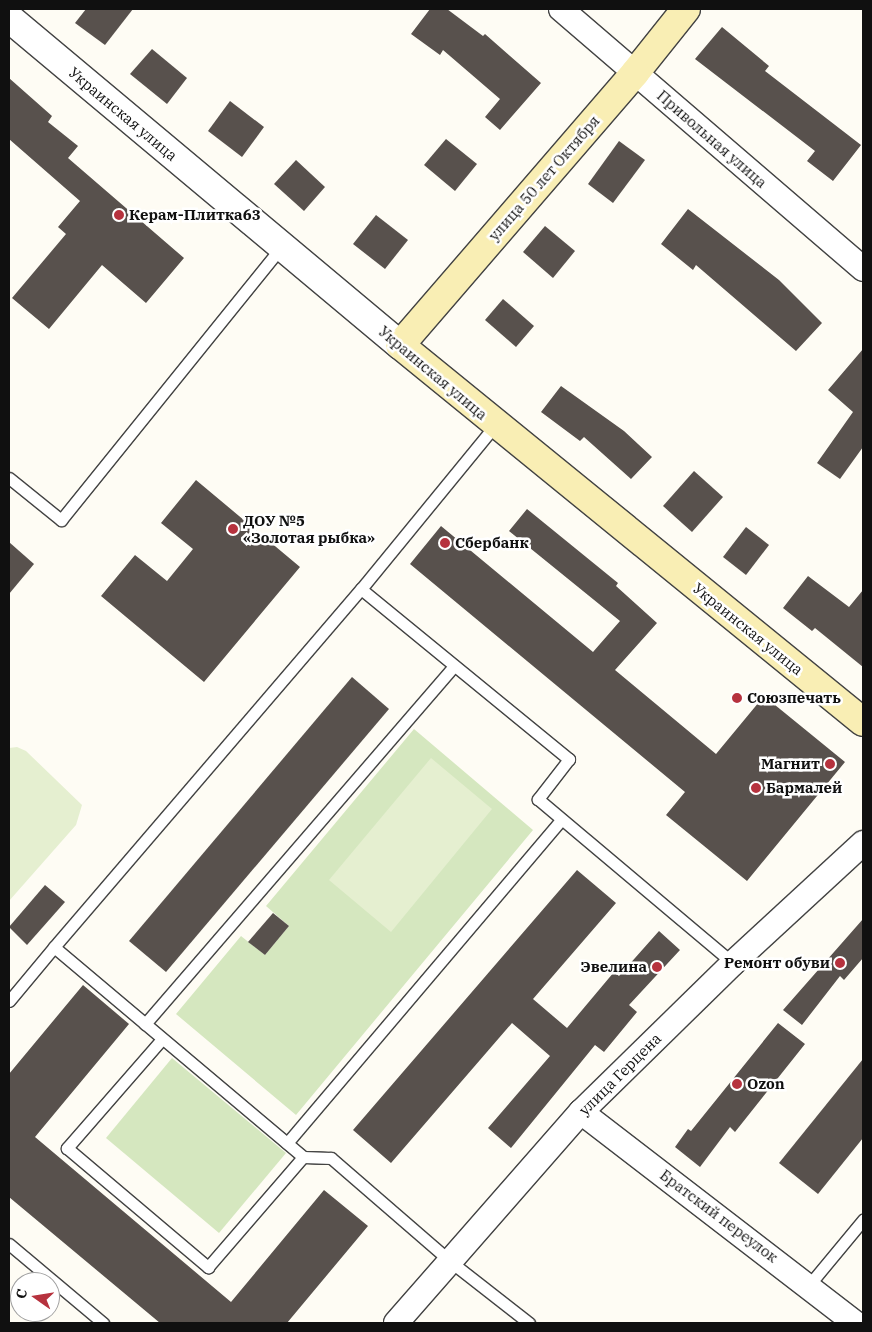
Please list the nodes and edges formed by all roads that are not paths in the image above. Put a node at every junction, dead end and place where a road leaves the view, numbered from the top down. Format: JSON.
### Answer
{"nodes":[{"id":1,"x":561,"y":9,"type":"edge"},
{"id":2,"x":686,"y":9,"type":"edge"},
{"id":3,"x":9,"y":18,"type":"edge"},
{"id":4,"x":635,"y":73,"type":"junction"},
{"id":5,"x":281,"y":247,"type":"junction"},
{"id":6,"x":863,"y":269,"type":"edge"},
{"id":7,"x":400,"y":346,"type":"junction"},
{"id":8,"x":495,"y":425,"type":"junction"},
{"id":9,"x":9,"y":478,"type":"edge"},
{"id":10,"x":361,"y":589,"type":"junction"},
{"id":11,"x":454,"y":666,"type":"junction"},
{"id":12,"x":863,"y":722,"type":"edge"},
{"id":13,"x":562,"y":820,"type":"junction"},
{"id":14,"x":863,"y":843,"type":"edge"},
{"id":15,"x":54,"y":947,"type":"junction"},
{"id":16,"x":733,"y":963,"type":"junction"},
{"id":17,"x":9,"y":1001,"type":"edge"},
{"id":18,"x":145,"y":1024,"type":"junction"},
{"id":19,"x":162,"y":1039,"type":"junction"},
{"id":20,"x":581,"y":1112,"type":"junction"},
{"id":21,"x":287,"y":1143,"type":"junction"},
{"id":22,"x":303,"y":1157,"type":"junction"},
{"id":23,"x":863,"y":1220,"type":"edge"},
{"id":24,"x":9,"y":1244,"type":"edge"},
{"id":25,"x":451,"y":1262,"type":"junction"},
{"id":26,"x":809,"y":1285,"type":"junction"},
{"id":27,"x":102,"y":1323,"type":"edge"},
{"id":28,"x":396,"y":1323,"type":"edge"},
{"id":29,"x":529,"y":1323,"type":"edge"},
{"id":30,"x":855,"y":1323,"type":"edge"}],
"edges":[{"from":1,"to":4,"type":"street","name":"Привольная улица"},
{"from":2,"to":4,"type":"main road","name":"улица 50 лет Октября"},
{"from":3,"to":5,"type":"street","name":"Украинская улица"},
{"from":4,"to":6,"type":"street","name":"Привольная улица"},
{"from":4,"to":7,"type":"main road","name":"улица 50 лет Октября"},
{"from":5,"to":7,"type":"street","name":"Украинская улица"},
{"from":5,"to":9,"type":"lane"},
{"from":7,"to":8,"type":"main road","name":"Украинская улица"},
{"from":8,"to":10,"type":"lane"},
{"from":8,"to":12,"type":"main road","name":"Украинская улица"},
{"from":10,"to":11,"type":"lane"},
{"from":10,"to":15,"type":"lane"},
{"from":11,"to":13,"type":"lane"},
{"from":11,"to":18,"type":"lane"},
{"from":13,"to":16,"type":"lane"},
{"from":13,"to":21,"type":"lane"},
{"from":14,"to":16,"type":"street","name":"улица Герцена"},
{"from":15,"to":17,"type":"lane"},
{"from":15,"to":18,"type":"lane"},
{"from":16,"to":20,"type":"street","name":"улица Герцена"},
{"from":18,"to":19,"type":"lane"},
{"from":19,"to":21,"type":"lane"},
{"from":19,"to":22,"type":"lane"},
{"from":20,"to":25,"type":"street","name":"улица Герцена"},
{"from":20,"to":26,"type":"street","name":"Братский переулок"},
{"from":21,"to":22,"type":"lane"},
{"from":22,"to":25,"type":"lane"},
{"from":23,"to":26,"type":"lane"},
{"from":24,"to":27,"type":"lane"},
{"from":25,"to":28,"type":"street","name":"улица Герцена"},
{"from":25,"to":29,"type":"lane"},
{"from":26,"to":30,"type":"street","name":"Братский переулок"}]}
